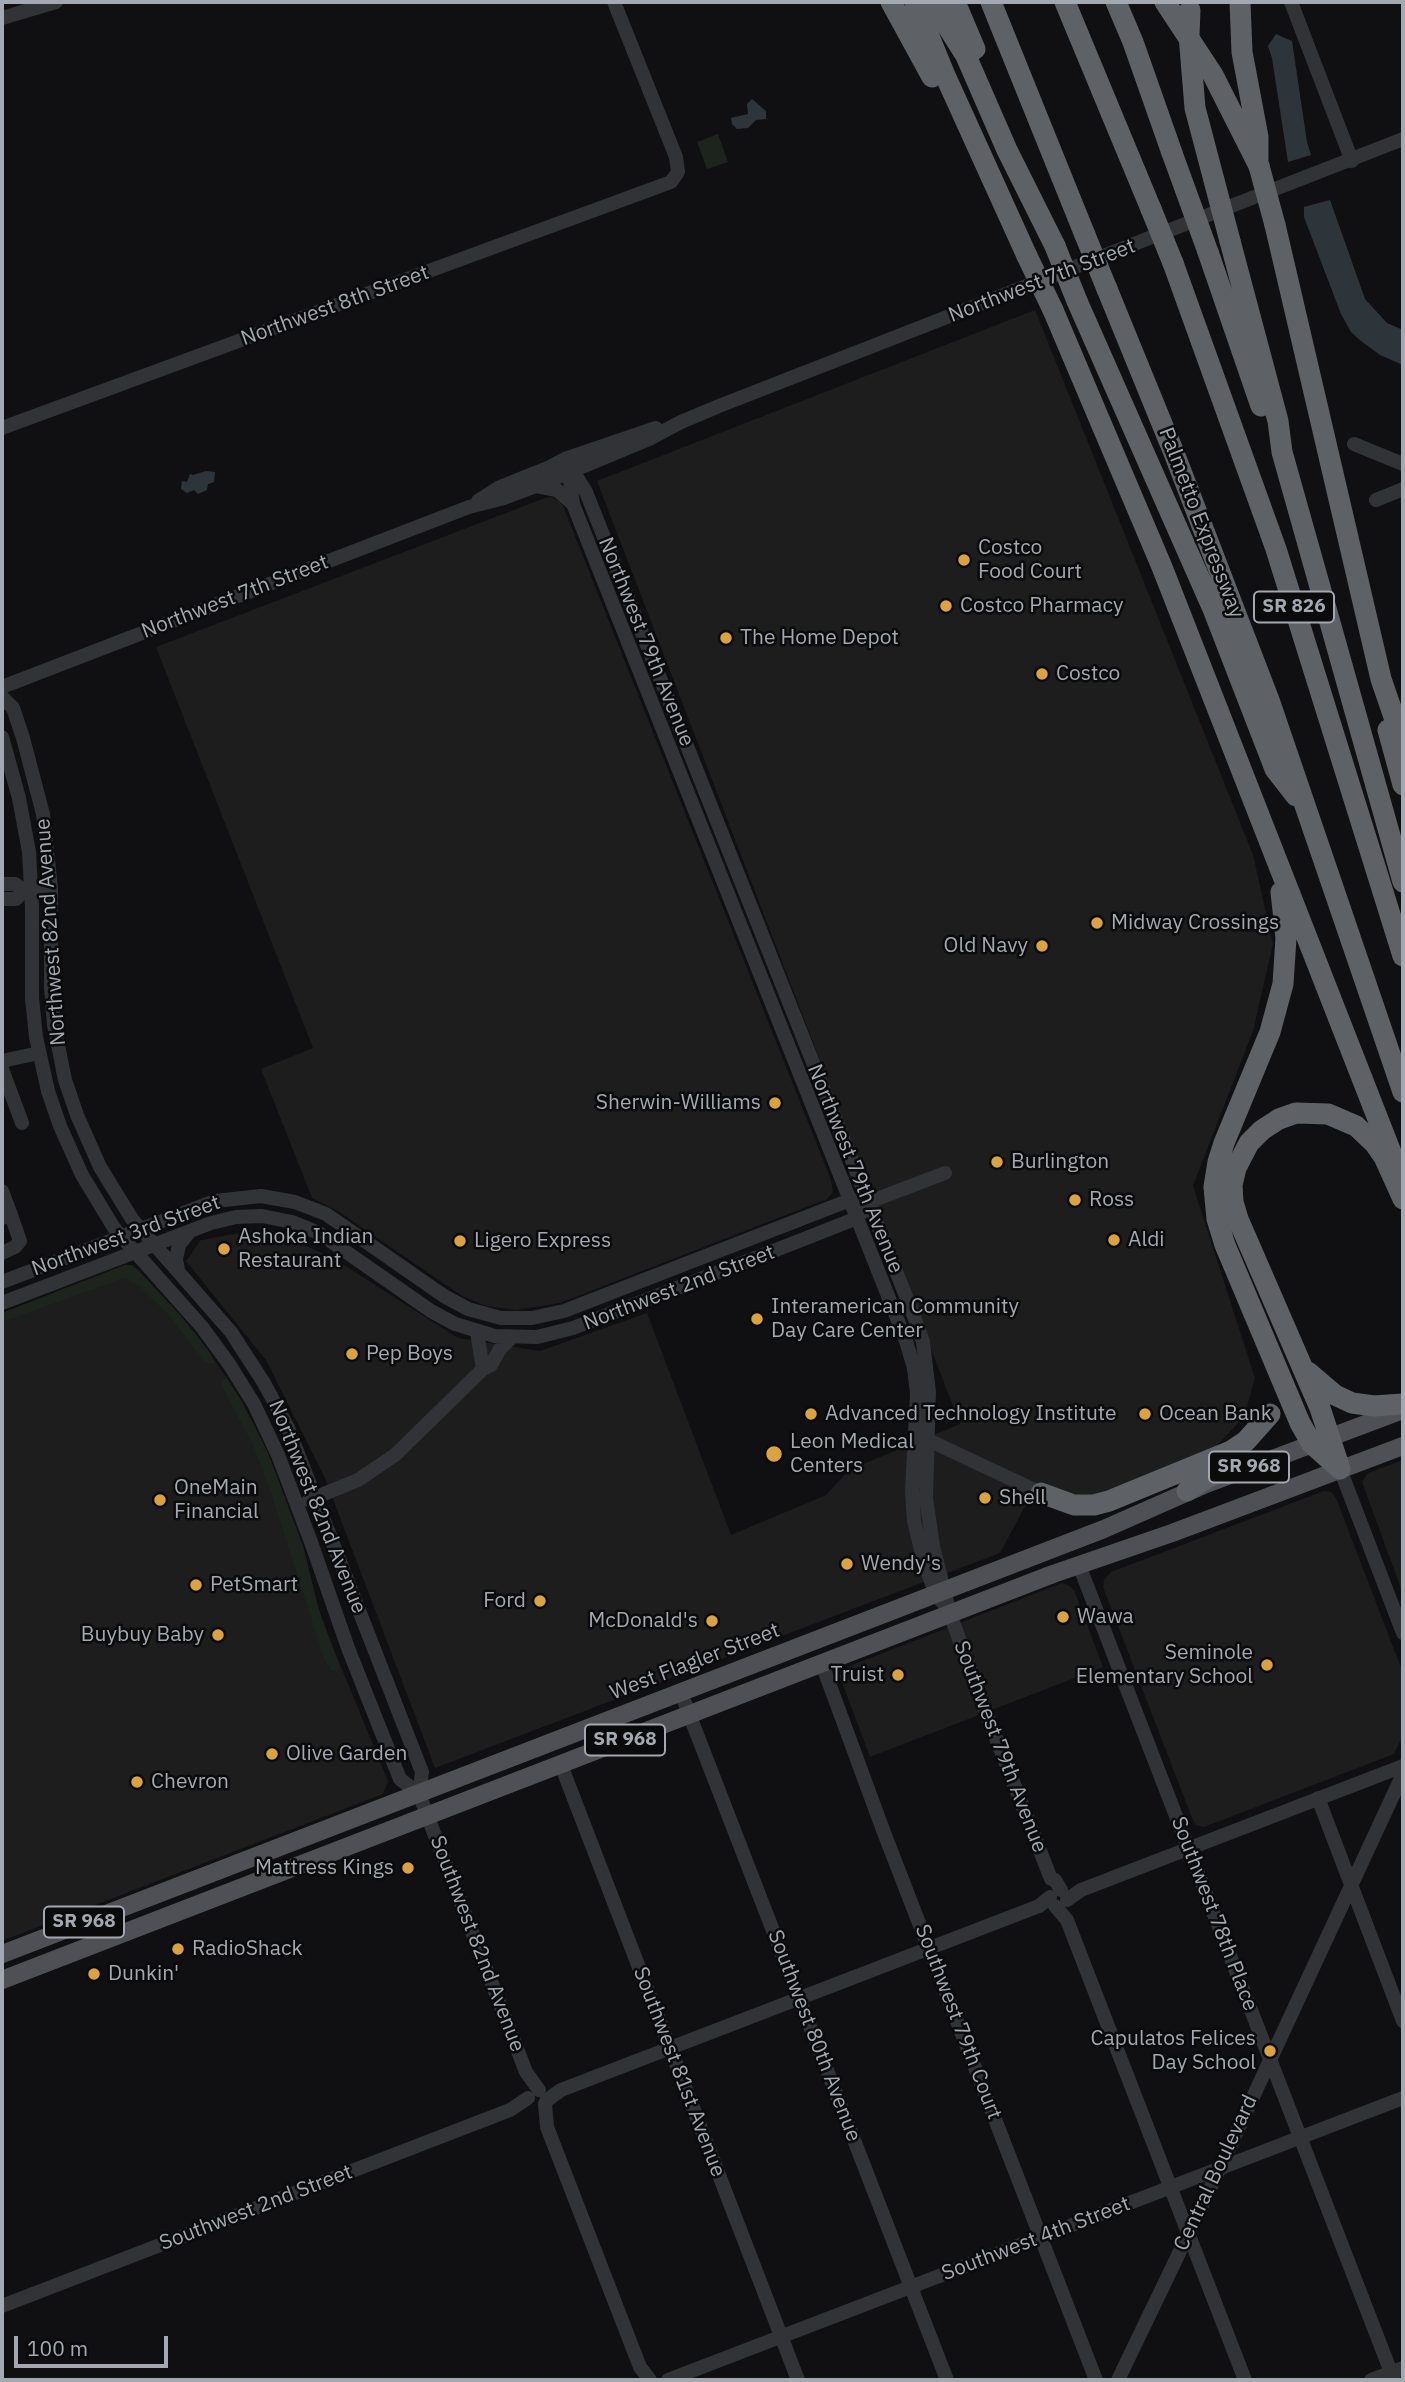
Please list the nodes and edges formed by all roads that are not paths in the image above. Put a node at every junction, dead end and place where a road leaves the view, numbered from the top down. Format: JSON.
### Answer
{"nodes":[{"id":1,"x":56,"y":2,"type":"edge"},
{"id":2,"x":614,"y":2,"type":"edge"},
{"id":3,"x":891,"y":2,"type":"edge"},
{"id":4,"x":915,"y":2,"type":"edge"},
{"id":5,"x":932,"y":2,"type":"edge"},
{"id":6,"x":955,"y":2,"type":"edge"},
{"id":7,"x":991,"y":2,"type":"edge"},
{"id":8,"x":1065,"y":2,"type":"edge"},
{"id":9,"x":1116,"y":2,"type":"edge"},
{"id":10,"x":1165,"y":2,"type":"edge"},
{"id":11,"x":1240,"y":2,"type":"edge"},
{"id":12,"x":1290,"y":2,"type":"edge"},
{"id":13,"x":1191,"y":6,"type":"edge"},
{"id":14,"x":2,"y":18,"type":"edge"},
{"id":15,"x":1403,"y":139,"type":"edge"},
{"id":16,"x":1352,"y":161,"type":"junction"},
{"id":17,"x":1258,"y":164,"type":"junction"},
{"id":18,"x":994,"y":186,"type":"junction"},
{"id":19,"x":1055,"y":246,"type":"junction"},
{"id":20,"x":681,"y":422,"type":"junction"},
{"id":21,"x":2,"y":428,"type":"edge"},
{"id":22,"x":1354,"y":444,"type":"dead end"},
{"id":23,"x":1282,"y":452,"type":"junction"},
{"id":24,"x":1403,"y":464,"type":"edge"},
{"id":25,"x":550,"y":467,"type":"junction"},
{"id":26,"x":573,"y":471,"type":"junction"},
{"id":27,"x":533,"y":480,"type":"junction"},
{"id":28,"x":1403,"y":489,"type":"edge"},
{"id":29,"x":1376,"y":500,"type":"dead end"},
{"id":30,"x":573,"y":504,"type":"junction"},
{"id":31,"x":469,"y":507,"type":"junction"},
{"id":32,"x":1381,"y":679,"type":"junction"},
{"id":33,"x":2,"y":687,"type":"edge"},
{"id":34,"x":2,"y":697,"type":"edge"},
{"id":35,"x":2,"y":737,"type":"edge"},
{"id":36,"x":1403,"y":743,"type":"edge"},
{"id":37,"x":1403,"y":785,"type":"edge"},
{"id":38,"x":1306,"y":808,"type":"junction"},
{"id":39,"x":1274,"y":856,"type":"junction"},
{"id":40,"x":735,"y":865,"type":"junction"},
{"id":41,"x":719,"y":869,"type":"junction"},
{"id":42,"x":1403,"y":882,"type":"edge"},
{"id":43,"x":2,"y":884,"type":"edge"},
{"id":44,"x":51,"y":888,"type":"junction"},
{"id":45,"x":27,"y":890,"type":"junction"},
{"id":46,"x":2,"y":899,"type":"edge"},
{"id":47,"x":1403,"y":956,"type":"edge"},
{"id":48,"x":39,"y":1053,"type":"junction"},
{"id":49,"x":2,"y":1061,"type":"edge"},
{"id":50,"x":2,"y":1069,"type":"edge"},
{"id":51,"x":1403,"y":1092,"type":"edge"},
{"id":52,"x":22,"y":1123,"type":"dead end"},
{"id":53,"x":945,"y":1173,"type":"dead end"},
{"id":54,"x":1403,"y":1182,"type":"edge"},
{"id":55,"x":2,"y":1191,"type":"edge"},
{"id":56,"x":1403,"y":1199,"type":"edge"},
{"id":57,"x":850,"y":1200,"type":"junction"},
{"id":58,"x":869,"y":1202,"type":"junction"},
{"id":59,"x":7,"y":1217,"type":"edge"},
{"id":60,"x":857,"y":1218,"type":"junction"},
{"id":61,"x":139,"y":1229,"type":"junction"},
{"id":62,"x":191,"y":1230,"type":"junction"},
{"id":63,"x":121,"y":1236,"type":"junction"},
{"id":64,"x":153,"y":1245,"type":"junction"},
{"id":65,"x":134,"y":1252,"type":"junction"},
{"id":66,"x":2,"y":1254,"type":"edge"},
{"id":67,"x":178,"y":1270,"type":"junction"},
{"id":68,"x":2,"y":1282,"type":"edge"},
{"id":69,"x":2,"y":1303,"type":"edge"},
{"id":70,"x":512,"y":1319,"type":"joint"},
{"id":71,"x":477,"y":1332,"type":"junction"},
{"id":72,"x":511,"y":1338,"type":"junction"},
{"id":73,"x":1272,"y":1355,"type":"junction"},
{"id":74,"x":1303,"y":1368,"type":"junction"},
{"id":75,"x":483,"y":1369,"type":"junction"},
{"id":76,"x":1403,"y":1404,"type":"edge"},
{"id":77,"x":1403,"y":1410,"type":"edge"},
{"id":78,"x":1270,"y":1413,"type":"junction"},
{"id":79,"x":928,"y":1440,"type":"junction"},
{"id":80,"x":1321,"y":1440,"type":"junction"},
{"id":81,"x":1403,"y":1446,"type":"edge"},
{"id":82,"x":920,"y":1460,"type":"junction"},
{"id":83,"x":1340,"y":1469,"type":"junction"},
{"id":84,"x":1187,"y":1492,"type":"junction"},
{"id":85,"x":1041,"y":1493,"type":"joint"},
{"id":86,"x":316,"y":1497,"type":"junction"},
{"id":87,"x":298,"y":1505,"type":"junction"},
{"id":88,"x":1079,"y":1565,"type":"junction"},
{"id":89,"x":941,"y":1592,"type":"junction"},
{"id":90,"x":950,"y":1614,"type":"junction"},
{"id":91,"x":1403,"y":1633,"type":"edge"},
{"id":92,"x":822,"y":1664,"type":"junction"},
{"id":93,"x":681,"y":1693,"type":"junction"},
{"id":94,"x":690,"y":1714,"type":"junction"},
{"id":95,"x":561,"y":1765,"type":"junction"},
{"id":96,"x":1403,"y":1766,"type":"edge"},
{"id":97,"x":1403,"y":1774,"type":"edge"},
{"id":98,"x":419,"y":1794,"type":"junction"},
{"id":99,"x":1318,"y":1798,"type":"junction"},
{"id":100,"x":428,"y":1816,"type":"junction"},
{"id":101,"x":1188,"y":1848,"type":"junction"},
{"id":102,"x":1351,"y":1886,"type":"junction"},
{"id":103,"x":155,"y":1895,"type":"junction"},
{"id":104,"x":1056,"y":1897,"type":"junction"},
{"id":105,"x":122,"y":1907,"type":"junction"},
{"id":106,"x":136,"y":1927,"type":"junction"},
{"id":107,"x":105,"y":1939,"type":"junction"},
{"id":108,"x":929,"y":1949,"type":"junction"},
{"id":109,"x":2,"y":1954,"type":"edge"},
{"id":110,"x":2,"y":1980,"type":"edge"},
{"id":111,"x":800,"y":1998,"type":"junction"},
{"id":112,"x":1403,"y":2021,"type":"edge"},
{"id":113,"x":670,"y":2048,"type":"junction"},
{"id":114,"x":1269,"y":2060,"type":"junction"},
{"id":115,"x":1403,"y":2098,"type":"edge"},
{"id":116,"x":537,"y":2099,"type":"junction"},
{"id":117,"x":1300,"y":2138,"type":"junction"},
{"id":118,"x":1220,"y":2168,"type":"junction"},
{"id":119,"x":1170,"y":2187,"type":"junction"},
{"id":120,"x":1188,"y":2233,"type":"junction"},
{"id":121,"x":1040,"y":2237,"type":"junction"},
{"id":122,"x":911,"y":2287,"type":"junction"},
{"id":123,"x":2,"y":2306,"type":"edge"},
{"id":124,"x":781,"y":2337,"type":"junction"},
{"id":125,"x":640,"y":2374,"type":"edge"},
{"id":126,"x":1396,"y":2374,"type":"edge"},
{"id":127,"x":649,"y":2380,"type":"edge"},
{"id":128,"x":658,"y":2380,"type":"edge"},
{"id":129,"x":666,"y":2380,"type":"edge"},
{"id":130,"x":798,"y":2380,"type":"edge"},
{"id":131,"x":947,"y":2380,"type":"edge"},
{"id":132,"x":1096,"y":2380,"type":"edge"},
{"id":133,"x":1118,"y":2380,"type":"edge"},
{"id":134,"x":1245,"y":2380,"type":"edge"},
{"id":135,"x":1371,"y":2380,"type":"edge"}],
"edges":[{"from":1,"to":14,"type":"street"},
{"from":2,"to":21,"type":"street","name":"Northwest 8th Street"},
{"from":3,"to":18,"type":"highway"},
{"from":4,"to":18,"type":"highway"},
{"from":5,"to":19,"type":"highway"},
{"from":6,"to":19,"type":"highway"},
{"from":7,"to":38,"type":"highway","name":"Palmetto Expressway","number":"SR 826","bridge":true},
{"from":8,"to":47,"type":"highway","number":"SR 826","bridge":true},
{"from":9,"to":23,"type":"highway","bridge":true},
{"from":10,"to":17,"type":"highway"},
{"from":11,"to":17,"type":"highway"},
{"from":12,"to":16,"type":"street"},
{"from":13,"to":23,"type":"highway","bridge":true},
{"from":15,"to":16,"type":"street","name":"Northwest 7th Street"},
{"from":16,"to":20,"type":"street","name":"Northwest 7th Street"},
{"from":17,"to":32,"type":"highway","bridge":true},
{"from":18,"to":39,"type":"highway","bridge":true},
{"from":19,"to":38,"type":"highway","bridge":true},
{"from":20,"to":25,"type":"street","name":"Northwest 7th Street"},
{"from":20,"to":26,"type":"street","name":"Northwest 7th Street"},
{"from":22,"to":24,"type":"street"},
{"from":23,"to":42,"type":"highway"},
{"from":25,"to":26,"type":"street"},
{"from":25,"to":27,"type":"street","name":"Northwest 7th Street"},
{"from":26,"to":27,"type":"street","name":"Northwest 7th Street"},
{"from":26,"to":30,"type":"street","name":"Northwest 79th Avenue"},
{"from":26,"to":40,"type":"street","name":"Northwest 79th Avenue"},
{"from":27,"to":30,"type":"street"},
{"from":27,"to":31,"type":"street","name":"Northwest 7th Street"},
{"from":27,"to":31,"type":"street","name":"Northwest 7th Street"},
{"from":28,"to":29,"type":"street"},
{"from":30,"to":41,"type":"street","name":"Northwest 79th Avenue"},
{"from":31,"to":33,"type":"street","name":"Northwest 7th Street"},
{"from":32,"to":36,"type":"highway"},
{"from":32,"to":37,"type":"highway"},
{"from":34,"to":44,"type":"street","name":"Northwest 82nd Avenue"},
{"from":35,"to":45,"type":"street","name":"Northwest 82nd Avenue"},
{"from":38,"to":51,"type":"highway","name":"Palmetto Expressway","number":"SR 826"},
{"from":39,"to":54,"type":"highway"},
{"from":39,"to":73,"type":"highway"},
{"from":40,"to":41,"type":"street"},
{"from":40,"to":58,"type":"street","name":"Northwest 79th Avenue"},
{"from":41,"to":57,"type":"street","name":"Northwest 79th Avenue"},
{"from":43,"to":45,"type":"street"},
{"from":44,"to":45,"type":"street"},
{"from":44,"to":61,"type":"street","name":"Northwest 82nd Avenue"},
{"from":45,"to":46,"type":"street"},
{"from":45,"to":48,"type":"street","name":"Northwest 82nd Avenue"},
{"from":48,"to":49,"type":"street"},
{"from":48,"to":63,"type":"street","name":"Northwest 82nd Avenue"},
{"from":50,"to":52,"type":"street"},
{"from":53,"to":58,"type":"street","name":"Northwest 2nd Street"},
{"from":55,"to":59,"type":"street"},
{"from":56,"to":74,"type":"highway"},
{"from":57,"to":58,"type":"street","name":"Northwest 2nd Street"},
{"from":57,"to":60,"type":"street","name":"Northwest 79th Avenue"},
{"from":57,"to":70,"type":"street","name":"Northwest 2nd Street"},
{"from":58,"to":60,"type":"street"},
{"from":58,"to":79,"type":"street","name":"Northwest 79th Avenue"},
{"from":59,"to":66,"type":"street"},
{"from":60,"to":72,"type":"street","name":"Northwest 2nd Street"},
{"from":60,"to":82,"type":"street","name":"Northwest 79th Avenue"},
{"from":61,"to":63,"type":"street","name":"Northwest 3rd Street"},
{"from":61,"to":64,"type":"street","name":"Northwest 82nd Avenue"},
{"from":61,"to":70,"type":"street","name":"Northwest 3rd Street"},
{"from":62,"to":64,"type":"street","name":"Northwest 3rd Street"},
{"from":62,"to":67,"type":"street"},
{"from":62,"to":71,"type":"street","name":"Northwest 3rd Street"},
{"from":63,"to":65,"type":"street","name":"Northwest 82nd Avenue"},
{"from":63,"to":68,"type":"street","name":"Northwest 3rd Street"},
{"from":64,"to":65,"type":"street","name":"Northwest 3rd Street"},
{"from":64,"to":67,"type":"street","name":"Northwest 82nd Avenue"},
{"from":65,"to":69,"type":"street","name":"Northwest 3rd Street"},
{"from":65,"to":87,"type":"street","name":"Northwest 82nd Avenue"},
{"from":67,"to":86,"type":"street","name":"Northwest 82nd Avenue"},
{"from":71,"to":72,"type":"street","name":"Northwest 2nd Street"},
{"from":71,"to":75,"type":"street"},
{"from":72,"to":75,"type":"street"},
{"from":73,"to":78,"type":"highway"},
{"from":73,"to":80,"type":"highway"},
{"from":74,"to":76,"type":"highway"},
{"from":74,"to":80,"type":"highway"},
{"from":75,"to":86,"type":"street"},
{"from":77,"to":80,"type":"main road","name":"West Flagler Street","number":"SR 968"},
{"from":78,"to":84,"type":"highway"},
{"from":78,"to":85,"type":"highway"},
{"from":79,"to":82,"type":"street","name":"Northwest 79th Avenue"},
{"from":79,"to":85,"type":"street"},
{"from":80,"to":83,"type":"highway"},
{"from":80,"to":84,"type":"main road","name":"West Flagler Street","number":"SR 968"},
{"from":81,"to":83,"type":"main road","number":"SR 968"},
{"from":82,"to":89,"type":"street","name":"Northwest 79th Avenue"},
{"from":83,"to":88,"type":"main road","number":"SR 968"},
{"from":83,"to":91,"type":"street"},
{"from":84,"to":89,"type":"main road","name":"West Flagler Street","number":"SR 968"},
{"from":86,"to":87,"type":"street"},
{"from":86,"to":98,"type":"street","name":"Northwest 82nd Avenue"},
{"from":87,"to":98,"type":"street","name":"Northwest 82nd Avenue"},
{"from":88,"to":90,"type":"main road","number":"SR 968"},
{"from":88,"to":101,"type":"street","name":"Southwest 78th Place"},
{"from":89,"to":90,"type":"street","name":"Northwest 79th Avenue"},
{"from":89,"to":93,"type":"main road","name":"West Flagler Street","number":"SR 968"},
{"from":90,"to":92,"type":"main road","number":"SR 968"},
{"from":90,"to":104,"type":"street","name":"Southwest 79th Avenue"},
{"from":92,"to":94,"type":"main road","number":"SR 968"},
{"from":92,"to":108,"type":"street","name":"Southwest 79th Court"},
{"from":93,"to":94,"type":"street","name":"Southwest 80th Avenue"},
{"from":93,"to":98,"type":"main road","name":"West Flagler Street","number":"SR 968"},
{"from":94,"to":95,"type":"main road","number":"SR 968"},
{"from":94,"to":111,"type":"street","name":"Southwest 80th Avenue"},
{"from":95,"to":100,"type":"main road","number":"SR 968"},
{"from":95,"to":113,"type":"street","name":"Southwest 81st Avenue"},
{"from":96,"to":99,"type":"street","name":"Southwest 2nd Street"},
{"from":97,"to":102,"type":"street","name":"Central Boulevard"},
{"from":98,"to":100,"type":"street","name":"Northwest 82nd Avenue"},
{"from":98,"to":103,"type":"main road","name":"West Flagler Street","number":"SR 968"},
{"from":99,"to":101,"type":"street","name":"Southwest 2nd Street"},
{"from":99,"to":102,"type":"street"},
{"from":100,"to":106,"type":"main road","number":"SR 968"},
{"from":100,"to":116,"type":"street","name":"Southwest 82nd Avenue"},
{"from":101,"to":104,"type":"street","name":"Southwest 2nd Street"},
{"from":101,"to":114,"type":"street","name":"Southwest 78th Place"},
{"from":102,"to":112,"type":"street"},
{"from":102,"to":114,"type":"street","name":"Central Boulevard"},
{"from":103,"to":105,"type":"main road","name":"West Flagler Street","number":"SR 968"},
{"from":103,"to":106,"type":"main road"},
{"from":104,"to":108,"type":"street","name":"Southwest 2nd Street"},
{"from":104,"to":119,"type":"street","name":"Southwest 79th Avenue"},
{"from":105,"to":107,"type":"main road"},
{"from":105,"to":109,"type":"main road","name":"West Flagler Street","number":"SR 968"},
{"from":106,"to":107,"type":"main road","number":"SR 968"},
{"from":107,"to":110,"type":"main road","number":"SR 968"},
{"from":108,"to":111,"type":"street","name":"Southwest 2nd Street"},
{"from":108,"to":121,"type":"street","name":"Southwest 79th Court"},
{"from":111,"to":113,"type":"street","name":"Southwest 2nd Street"},
{"from":111,"to":122,"type":"street","name":"Southwest 80th Avenue"},
{"from":113,"to":116,"type":"street","name":"Southwest 2nd Street"},
{"from":113,"to":124,"type":"street","name":"Southwest 81st Avenue"},
{"from":114,"to":117,"type":"street","name":"Southwest 78th Place"},
{"from":114,"to":118,"type":"street","name":"Central Boulevard"},
{"from":115,"to":117,"type":"street","name":"Southwest 4th Street"},
{"from":116,"to":123,"type":"street","name":"Southwest 2nd Street"},
{"from":116,"to":125,"type":"street","name":"Southwest 82nd Avenue"},
{"from":117,"to":118,"type":"street","name":"Southwest 4th Street"},
{"from":117,"to":126,"type":"street","name":"Southwest 78th Place"},
{"from":118,"to":119,"type":"street","name":"Southwest 4th Street"},
{"from":118,"to":120,"type":"street","name":"Central Boulevard"},
{"from":119,"to":120,"type":"street","name":"Southwest 79th Avenue"},
{"from":119,"to":121,"type":"street","name":"Southwest 4th Street"},
{"from":120,"to":133,"type":"street","name":"Central Boulevard"},
{"from":120,"to":134,"type":"street","name":"Southwest 79th Avenue"},
{"from":121,"to":122,"type":"street","name":"Southwest 4th Street"},
{"from":121,"to":132,"type":"street","name":"Southwest 79th Court"},
{"from":122,"to":124,"type":"street","name":"Southwest 4th Street"},
{"from":122,"to":131,"type":"street","name":"Southwest 80th Avenue"},
{"from":124,"to":129,"type":"street","name":"Southwest 4th Street"},
{"from":124,"to":130,"type":"street","name":"Southwest 81st Avenue"},
{"from":125,"to":127,"type":"street","name":"Southwest 82nd Avenue"},
{"from":126,"to":135,"type":"street"},
{"from":128,"to":129,"type":"street","name":"Southwest 4th Street"}]}
